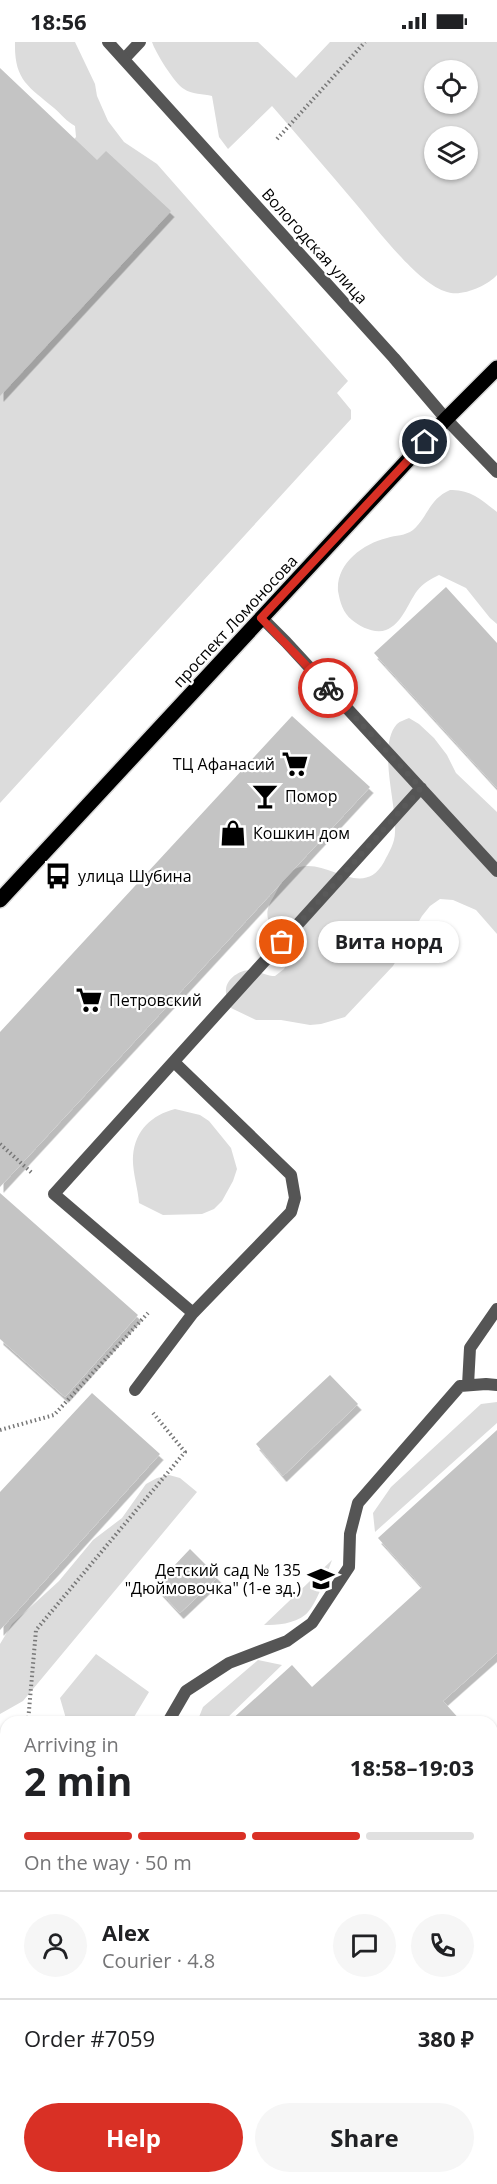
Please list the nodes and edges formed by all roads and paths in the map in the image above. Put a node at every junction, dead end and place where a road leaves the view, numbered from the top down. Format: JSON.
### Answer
{"nodes":[{"id":1,"x":108,"y":42,"type":"edge"},
{"id":2,"x":140,"y":42,"type":"edge"},
{"id":3,"x":365,"y":42,"type":"edge"},
{"id":4,"x":123,"y":59,"type":"junction"},
{"id":5,"x":277,"y":139,"type":"dead end"},
{"id":6,"x":497,"y":368,"type":"edge"},
{"id":7,"x":446,"y":419,"type":"junction"},
{"id":8,"x":497,"y":472,"type":"edge"},
{"id":9,"x":261,"y":618,"type":"junction"},
{"id":10,"x":421,"y":788,"type":"junction"},
{"id":11,"x":497,"y":870,"type":"edge"},
{"id":12,"x":0,"y":900,"type":"edge"},
{"id":13,"x":174,"y":1062,"type":"junction"},
{"id":14,"x":0,"y":1144,"type":"edge"},
{"id":15,"x":54,"y":1194,"type":"junction"},
{"id":16,"x":167,"y":1292,"type":"junction"},
{"id":17,"x":497,"y":1309,"type":"edge"},
{"id":18,"x":192,"y":1313,"type":"junction"},
{"id":19,"x":468,"y":1385,"type":"junction"},
{"id":20,"x":497,"y":1385,"type":"edge"},
{"id":21,"x":135,"y":1390,"type":"joint"},
{"id":22,"x":0,"y":1430,"type":"edge"},
{"id":23,"x":29,"y":1716,"type":"edge"},
{"id":24,"x":171,"y":1716,"type":"edge"}],
"edges":[{"from":1,"to":4,"type":"street","name":"Вологодская улица"},
{"from":2,"to":4,"type":"street"},
{"from":3,"to":5,"type":"path"},
{"from":4,"to":7,"type":"street","name":"Вологодская улица"},
{"from":6,"to":7,"type":"main road","name":"проспект Ломоносова"},
{"from":7,"to":8,"type":"street","name":"Вологодская улица"},
{"from":7,"to":9,"type":"main road","name":"проспект Ломоносова"},
{"from":9,"to":10,"type":"street"},
{"from":9,"to":12,"type":"main road","name":"проспект Ломоносова"},
{"from":10,"to":11,"type":"street"},
{"from":10,"to":13,"type":"street"},
{"from":13,"to":15,"type":"street"},
{"from":13,"to":18,"type":"street"},
{"from":14,"to":15,"type":"path"},
{"from":15,"to":16,"type":"street"},
{"from":16,"to":18,"type":"street"},
{"from":16,"to":22,"type":"path"},
{"from":17,"to":19,"type":"street"},
{"from":18,"to":21,"type":"street"},
{"from":19,"to":20,"type":"street"},
{"from":19,"to":24,"type":"street"},
{"from":21,"to":23,"type":"path"}]}
